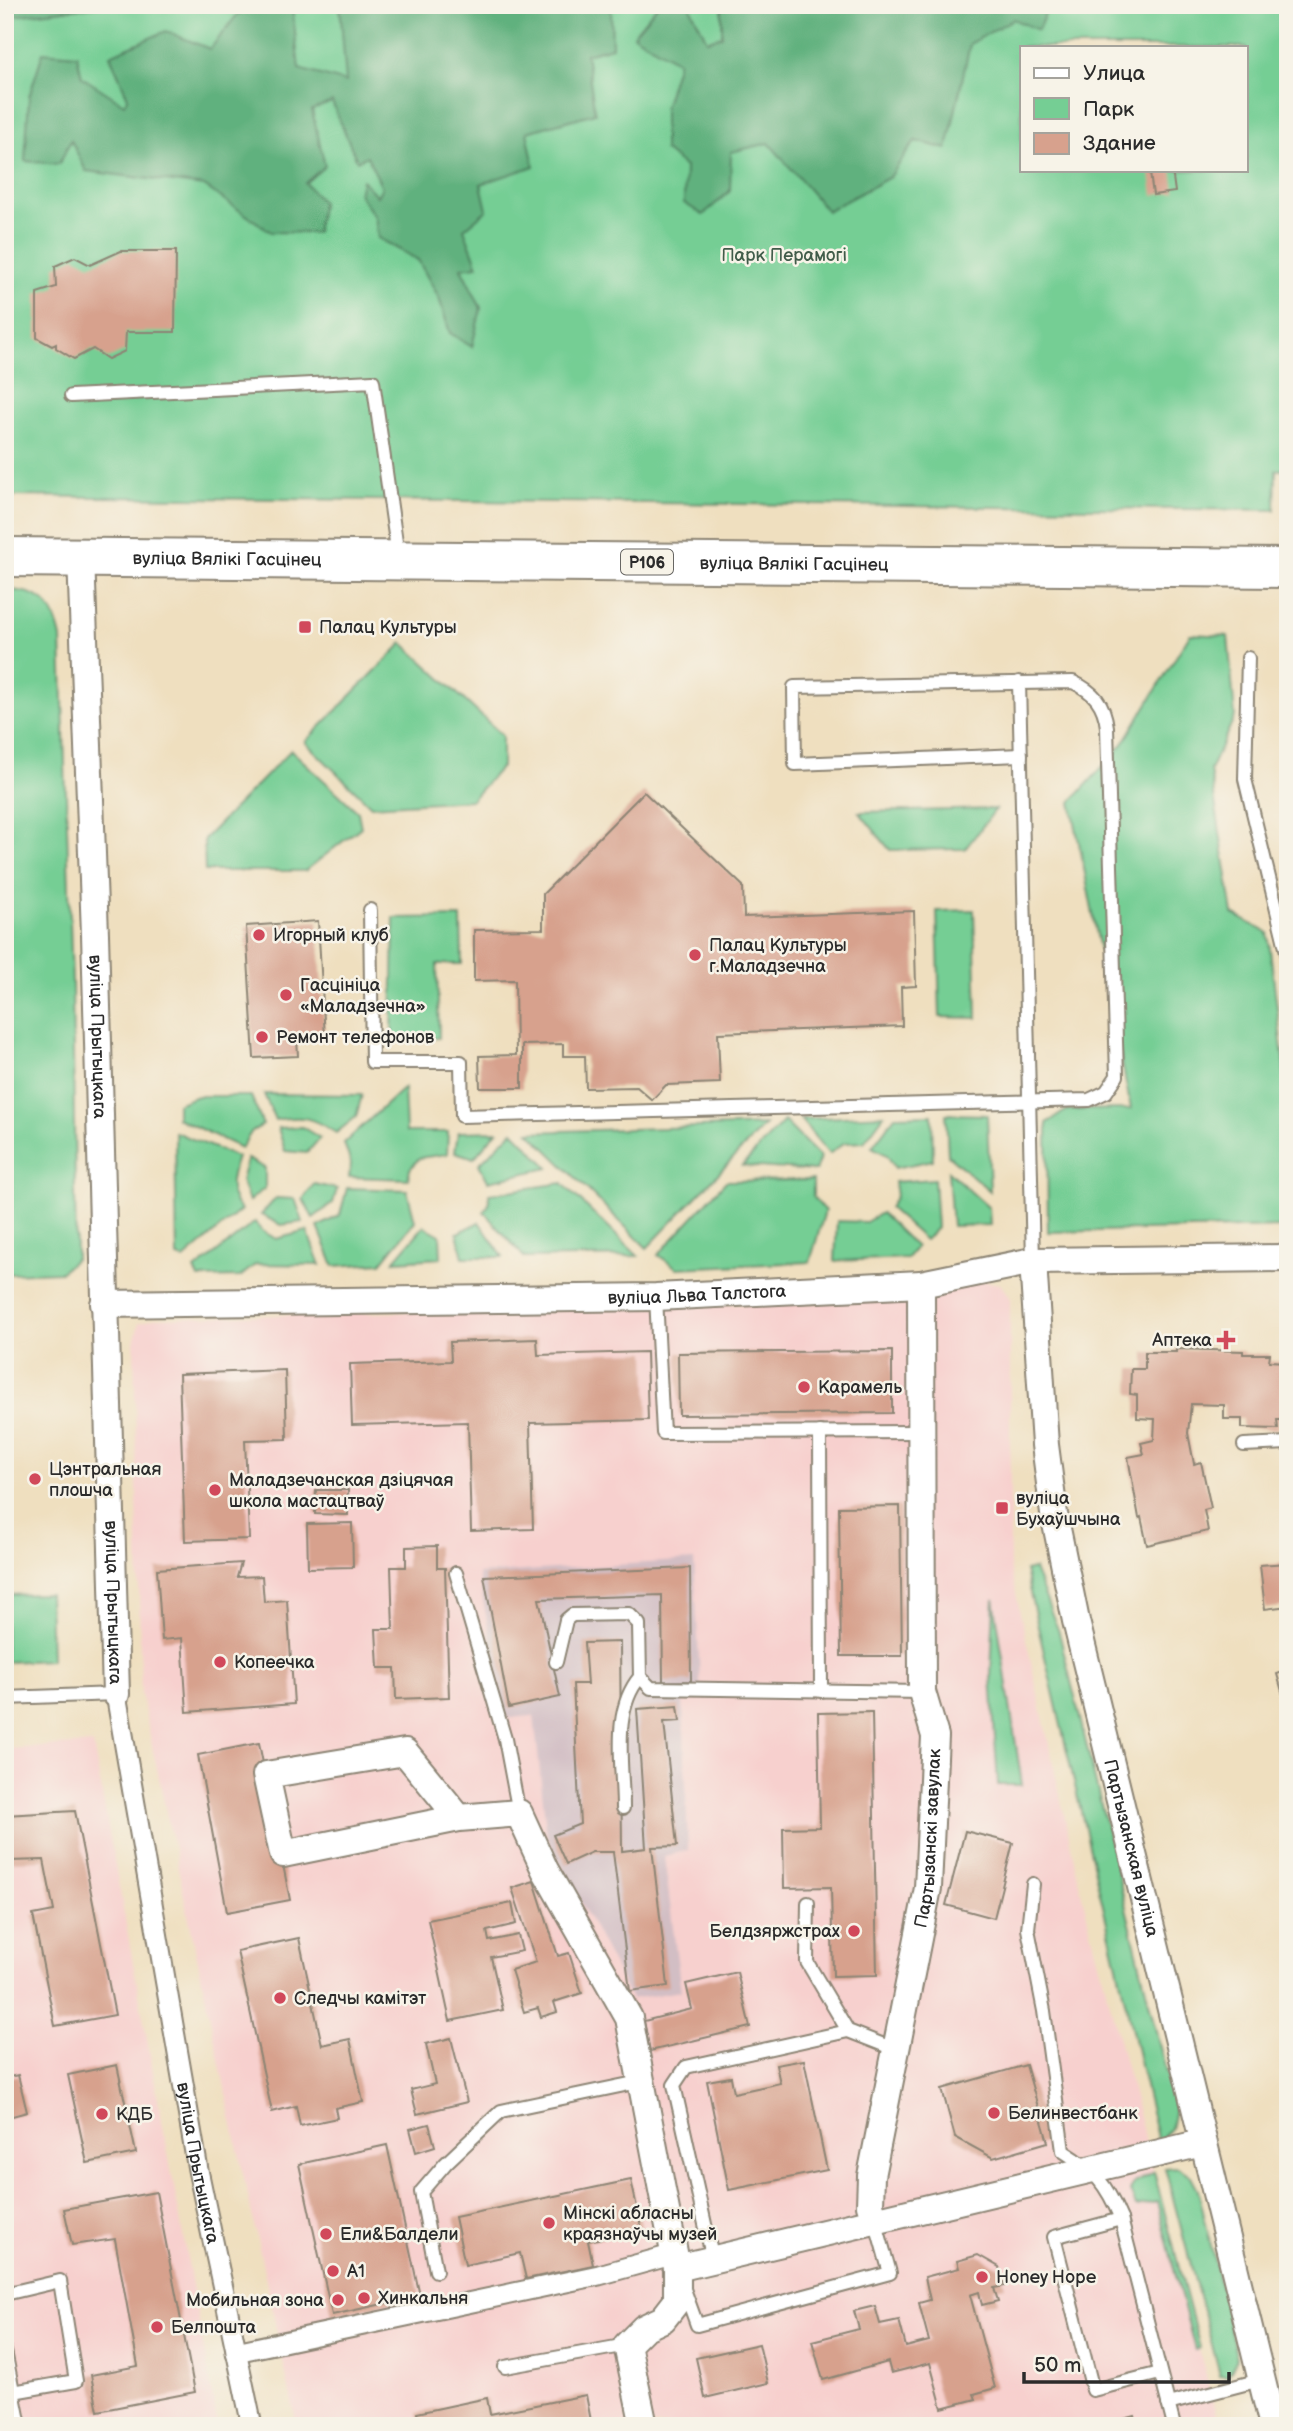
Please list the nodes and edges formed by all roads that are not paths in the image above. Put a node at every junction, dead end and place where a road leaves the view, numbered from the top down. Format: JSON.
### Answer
{"nodes":[{"id":1,"x":71,"y":396,"type":"dead end"},
{"id":2,"x":5,"y":557,"type":"edge"},
{"id":3,"x":81,"y":557,"type":"junction"},
{"id":4,"x":398,"y":560,"type":"junction"},
{"id":5,"x":1288,"y":568,"type":"edge"},
{"id":6,"x":1248,"y":658,"type":"dead end"},
{"id":7,"x":1019,"y":682,"type":"junction"},
{"id":8,"x":1021,"y":755,"type":"junction"},
{"id":9,"x":370,"y":911,"type":"dead end"},
{"id":10,"x":1288,"y":956,"type":"edge"},
{"id":11,"x":1029,"y":1103,"type":"junction"},
{"id":12,"x":1288,"y":1258,"type":"edge"},
{"id":13,"x":1032,"y":1261,"type":"junction"},
{"id":14,"x":921,"y":1284,"type":"junction"},
{"id":15,"x":656,"y":1297,"type":"junction"},
{"id":16,"x":104,"y":1304,"type":"junction"},
{"id":17,"x":820,"y":1432,"type":"junction"},
{"id":18,"x":922,"y":1432,"type":"junction"},
{"id":19,"x":1288,"y":1443,"type":"edge"},
{"id":20,"x":1244,"y":1445,"type":"dead end"},
{"id":21,"x":456,"y":1573,"type":"dead end"},
{"id":22,"x":556,"y":1662,"type":"dead end"},
{"id":23,"x":640,"y":1677,"type":"junction"},
{"id":24,"x":821,"y":1691,"type":"junction"},
{"id":25,"x":922,"y":1692,"type":"junction"},
{"id":26,"x":116,"y":1694,"type":"junction"},
{"id":27,"x":5,"y":1698,"type":"edge"},
{"id":28,"x":623,"y":1808,"type":"dead end"},
{"id":29,"x":519,"y":1814,"type":"junction"},
{"id":30,"x":459,"y":1818,"type":"junction"},
{"id":31,"x":1033,"y":1884,"type":"dead end"},
{"id":32,"x":808,"y":1903,"type":"dead end"},
{"id":33,"x":848,"y":2031,"type":"junction"},
{"id":34,"x":894,"y":2049,"type":"junction"},
{"id":35,"x":639,"y":2082,"type":"junction"},
{"id":36,"x":1202,"y":2143,"type":"junction"},
{"id":37,"x":1093,"y":2170,"type":"junction"},
{"id":38,"x":875,"y":2220,"type":"junction"},
{"id":39,"x":1121,"y":2220,"type":"junction"},
{"id":40,"x":713,"y":2260,"type":"junction"},
{"id":41,"x":676,"y":2261,"type":"junction"},
{"id":42,"x":436,"y":2271,"type":"dead end"},
{"id":43,"x":5,"y":2294,"type":"edge"},
{"id":44,"x":627,"y":2345,"type":"junction"},
{"id":45,"x":5,"y":2351,"type":"edge"},
{"id":46,"x":236,"y":2352,"type":"junction"},
{"id":47,"x":505,"y":2367,"type":"dead end"},
{"id":48,"x":1160,"y":2373,"type":"junction"},
{"id":49,"x":1260,"y":2379,"type":"junction"},
{"id":50,"x":13,"y":2392,"type":"junction"},
{"id":51,"x":1168,"y":2404,"type":"junction"},
{"id":52,"x":20,"y":2426,"type":"edge"},
{"id":53,"x":252,"y":2426,"type":"edge"},
{"id":54,"x":644,"y":2426,"type":"edge"},
{"id":55,"x":1174,"y":2426,"type":"edge"},
{"id":56,"x":1273,"y":2426,"type":"edge"}],
"edges":[{"from":1,"to":4,"type":"lane"},
{"from":2,"to":3,"type":"main road","name":"вуліца Вялікі Гасцінец","number":"Р106"},
{"from":3,"to":4,"type":"main road","name":"вуліца Вялікі Гасцінец","number":"Р106"},
{"from":3,"to":16,"type":"street","name":"вуліца Прытыцкага"},
{"from":4,"to":5,"type":"main road","name":"вуліца Вялікі Гасцінец","number":"Р106"},
{"from":6,"to":10,"type":"lane"},
{"from":7,"to":8,"type":"lane"},
{"from":7,"to":8,"type":"lane"},
{"from":7,"to":11,"type":"lane"},
{"from":8,"to":11,"type":"lane"},
{"from":9,"to":11,"type":"lane"},
{"from":11,"to":13,"type":"lane"},
{"from":12,"to":13,"type":"street","name":"вуліца Льва Талстога"},
{"from":13,"to":14,"type":"street","name":"вуліца Льва Талстога"},
{"from":13,"to":36,"type":"street","name":"Партызанская вуліца"},
{"from":14,"to":15,"type":"street","name":"вуліца Льва Талстога"},
{"from":14,"to":18,"type":"street","name":"Партызанскі завулак"},
{"from":15,"to":16,"type":"street","name":"вуліца Льва Талстога"},
{"from":15,"to":17,"type":"lane"},
{"from":16,"to":26,"type":"street","name":"вуліца Прытыцкага"},
{"from":17,"to":18,"type":"lane"},
{"from":17,"to":24,"type":"lane"},
{"from":18,"to":25,"type":"street","name":"Партызанскі завулак"},
{"from":19,"to":20,"type":"lane"},
{"from":21,"to":29,"type":"lane"},
{"from":22,"to":23,"type":"lane"},
{"from":23,"to":24,"type":"lane"},
{"from":23,"to":28,"type":"lane"},
{"from":24,"to":25,"type":"lane"},
{"from":25,"to":34,"type":"street","name":"Партызанскі завулак"},
{"from":26,"to":27,"type":"lane"},
{"from":26,"to":46,"type":"street","name":"вуліца Прытыцкага"},
{"from":29,"to":30,"type":"street"},
{"from":29,"to":35,"type":"street"},
{"from":30,"to":30,"type":"street"},
{"from":31,"to":37,"type":"lane"},
{"from":32,"to":33,"type":"lane"},
{"from":33,"to":34,"type":"lane"},
{"from":33,"to":40,"type":"lane"},
{"from":34,"to":38,"type":"street","name":"Партызанскі завулак"},
{"from":35,"to":41,"type":"street"},
{"from":35,"to":42,"type":"lane"},
{"from":36,"to":37,"type":"street"},
{"from":36,"to":49,"type":"street","name":"Партызанская вуліца"},
{"from":37,"to":38,"type":"street"},
{"from":37,"to":39,"type":"lane"},
{"from":38,"to":40,"type":"street"},
{"from":38,"to":41,"type":"lane"},
{"from":39,"to":48,"type":"lane"},
{"from":39,"to":48,"type":"lane"},
{"from":40,"to":41,"type":"street"},
{"from":41,"to":44,"type":"street"},
{"from":41,"to":46,"type":"street"},
{"from":43,"to":50,"type":"lane"},
{"from":44,"to":47,"type":"lane"},
{"from":44,"to":54,"type":"street"},
{"from":45,"to":50,"type":"lane"},
{"from":46,"to":53,"type":"street","name":"вуліца Прытыцкага"},
{"from":48,"to":51,"type":"lane"},
{"from":49,"to":51,"type":"lane"},
{"from":49,"to":56,"type":"street","name":"Партызанская вуліца"},
{"from":50,"to":52,"type":"lane"},
{"from":51,"to":55,"type":"lane"}]}
